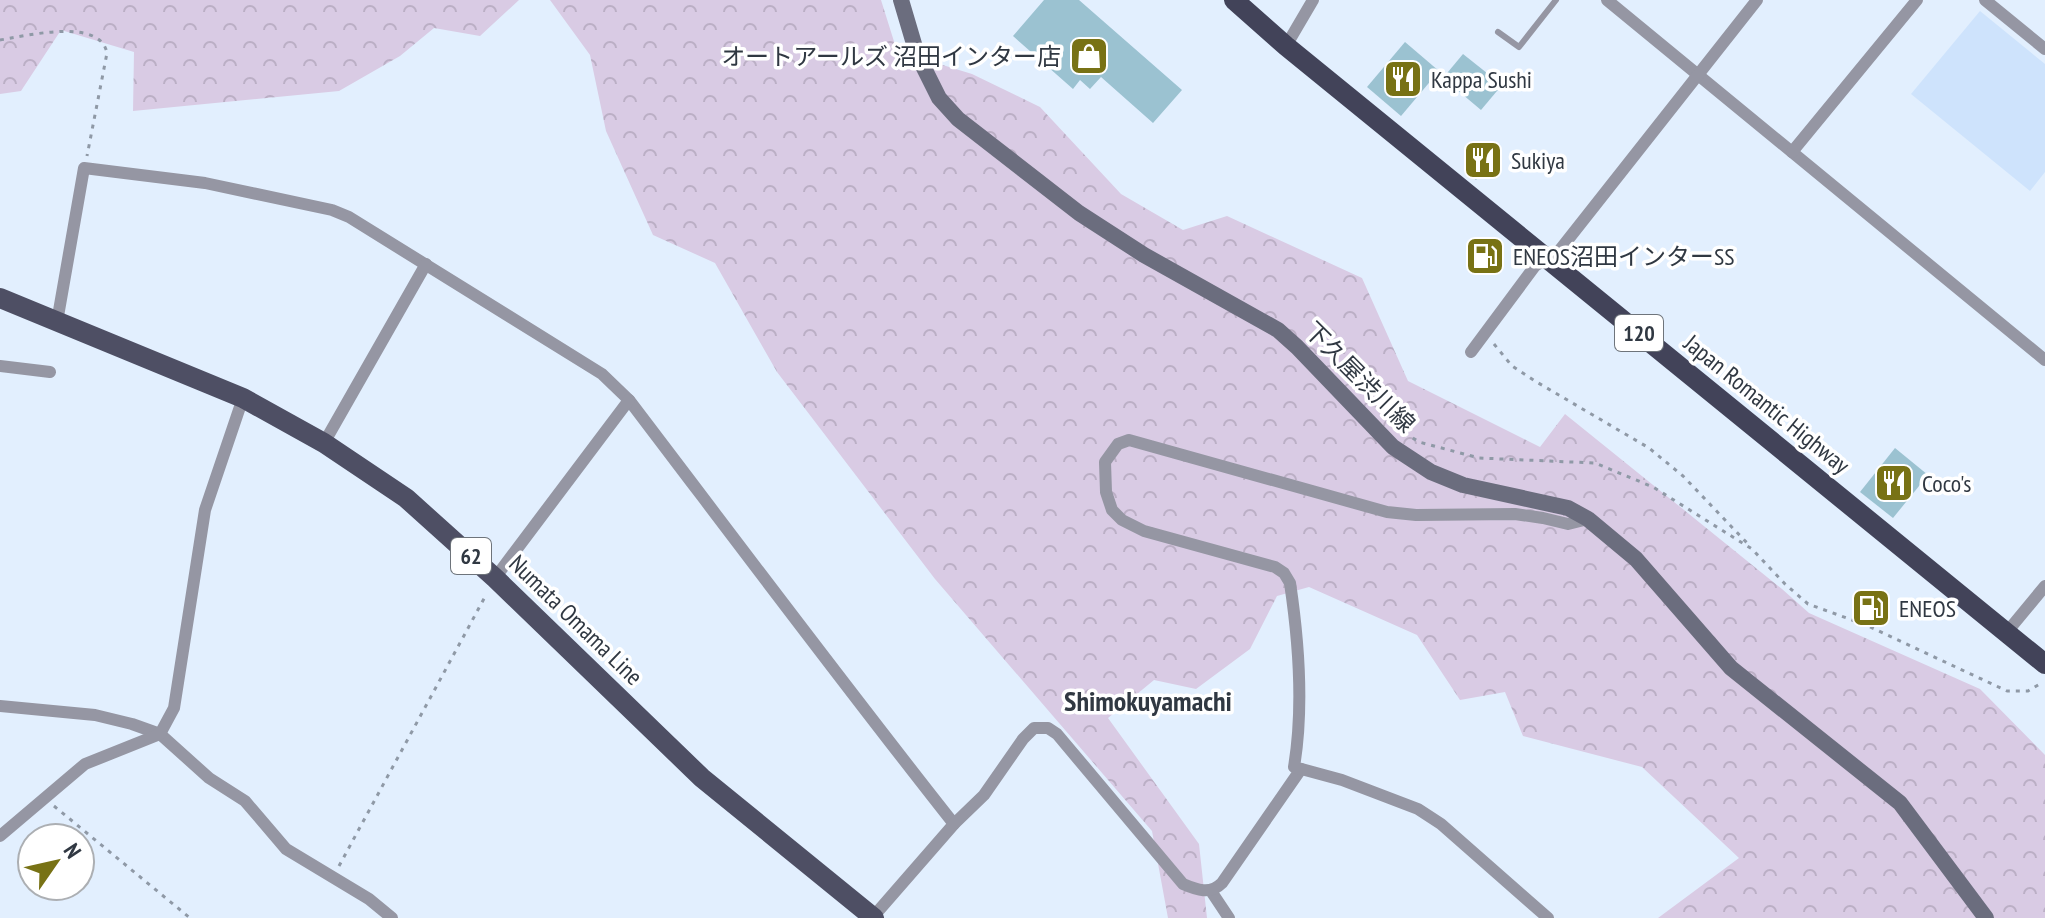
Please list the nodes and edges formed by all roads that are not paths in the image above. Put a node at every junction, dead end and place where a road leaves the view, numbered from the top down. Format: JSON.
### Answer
{"nodes":[{"id":1,"x":901,"y":0,"type":"edge"},
{"id":2,"x":1234,"y":0,"type":"edge"},
{"id":3,"x":1313,"y":0,"type":"edge"},
{"id":4,"x":1556,"y":0,"type":"edge"},
{"id":5,"x":1607,"y":0,"type":"edge"},
{"id":6,"x":1757,"y":0,"type":"edge"},
{"id":7,"x":1917,"y":0,"type":"edge"},
{"id":8,"x":1985,"y":0,"type":"edge"},
{"id":9,"x":1498,"y":32,"type":"dead end"},
{"id":10,"x":1286,"y":46,"type":"junction"},
{"id":11,"x":2045,"y":49,"type":"edge"},
{"id":12,"x":1698,"y":75,"type":"junction"},
{"id":13,"x":1792,"y":152,"type":"junction"},
{"id":14,"x":1548,"y":259,"type":"junction"},
{"id":15,"x":426,"y":264,"type":"junction"},
{"id":16,"x":0,"y":298,"type":"edge"},
{"id":17,"x":57,"y":322,"type":"junction"},
{"id":18,"x":1471,"y":352,"type":"dead end"},
{"id":19,"x":2045,"y":360,"type":"edge"},
{"id":20,"x":0,"y":366,"type":"edge"},
{"id":21,"x":50,"y":372,"type":"dead end"},
{"id":22,"x":243,"y":398,"type":"junction"},
{"id":23,"x":629,"y":400,"type":"junction"},
{"id":24,"x":324,"y":443,"type":"junction"},
{"id":25,"x":1588,"y":519,"type":"junction"},
{"id":26,"x":495,"y":578,"type":"junction"},
{"id":27,"x":2045,"y":586,"type":"edge"},
{"id":28,"x":2007,"y":632,"type":"junction"},
{"id":29,"x":2045,"y":664,"type":"edge"},
{"id":30,"x":0,"y":706,"type":"edge"},
{"id":31,"x":160,"y":734,"type":"junction"},
{"id":32,"x":1301,"y":769,"type":"junction"},
{"id":33,"x":954,"y":824,"type":"junction"},
{"id":34,"x":0,"y":836,"type":"edge"},
{"id":35,"x":1211,"y":891,"type":"junction"},
{"id":36,"x":392,"y":918,"type":"edge"},
{"id":37,"x":874,"y":918,"type":"edge"},
{"id":38,"x":1229,"y":918,"type":"edge"},
{"id":39,"x":1548,"y":918,"type":"edge"},
{"id":40,"x":1986,"y":918,"type":"edge"}],
"edges":[{"from":1,"to":25,"type":"main road","name":"下久屋渋川線"},
{"from":2,"to":10,"type":"highway","name":"Japan Romantic Highway","number":"120"},
{"from":3,"to":10,"type":"street"},
{"from":4,"to":9,"type":"lane"},
{"from":5,"to":12,"type":"street"},
{"from":6,"to":12,"type":"street"},
{"from":7,"to":13,"type":"street"},
{"from":8,"to":11,"type":"street"},
{"from":10,"to":14,"type":"highway","name":"Japan Romantic Highway","number":"120"},
{"from":12,"to":13,"type":"street"},
{"from":12,"to":14,"type":"street"},
{"from":13,"to":19,"type":"street"},
{"from":14,"to":18,"type":"street"},
{"from":14,"to":28,"type":"highway","name":"Japan Romantic Highway","number":"120"},
{"from":15,"to":17,"type":"street"},
{"from":15,"to":23,"type":"street"},
{"from":15,"to":24,"type":"street"},
{"from":16,"to":17,"type":"main road","name":"Numata Omama Line","number":"62"},
{"from":17,"to":22,"type":"main road","name":"Numata Omama Line","number":"62"},
{"from":20,"to":21,"type":"street"},
{"from":22,"to":24,"type":"main road","name":"Numata Omama Line","number":"62"},
{"from":22,"to":31,"type":"street"},
{"from":23,"to":26,"type":"street"},
{"from":23,"to":33,"type":"street"},
{"from":24,"to":26,"type":"main road","name":"Numata Omama Line","number":"62"},
{"from":25,"to":32,"type":"street"},
{"from":25,"to":40,"type":"main road","name":"下久屋渋川線"},
{"from":26,"to":37,"type":"main road","name":"Numata Omama Line","number":"62"},
{"from":27,"to":28,"type":"street"},
{"from":28,"to":29,"type":"highway","name":"Japan Romantic Highway","number":"120"},
{"from":30,"to":31,"type":"street"},
{"from":31,"to":34,"type":"street"},
{"from":31,"to":36,"type":"street"},
{"from":32,"to":35,"type":"street"},
{"from":32,"to":39,"type":"street"},
{"from":33,"to":35,"type":"street"},
{"from":33,"to":37,"type":"street"},
{"from":35,"to":38,"type":"street"}]}
